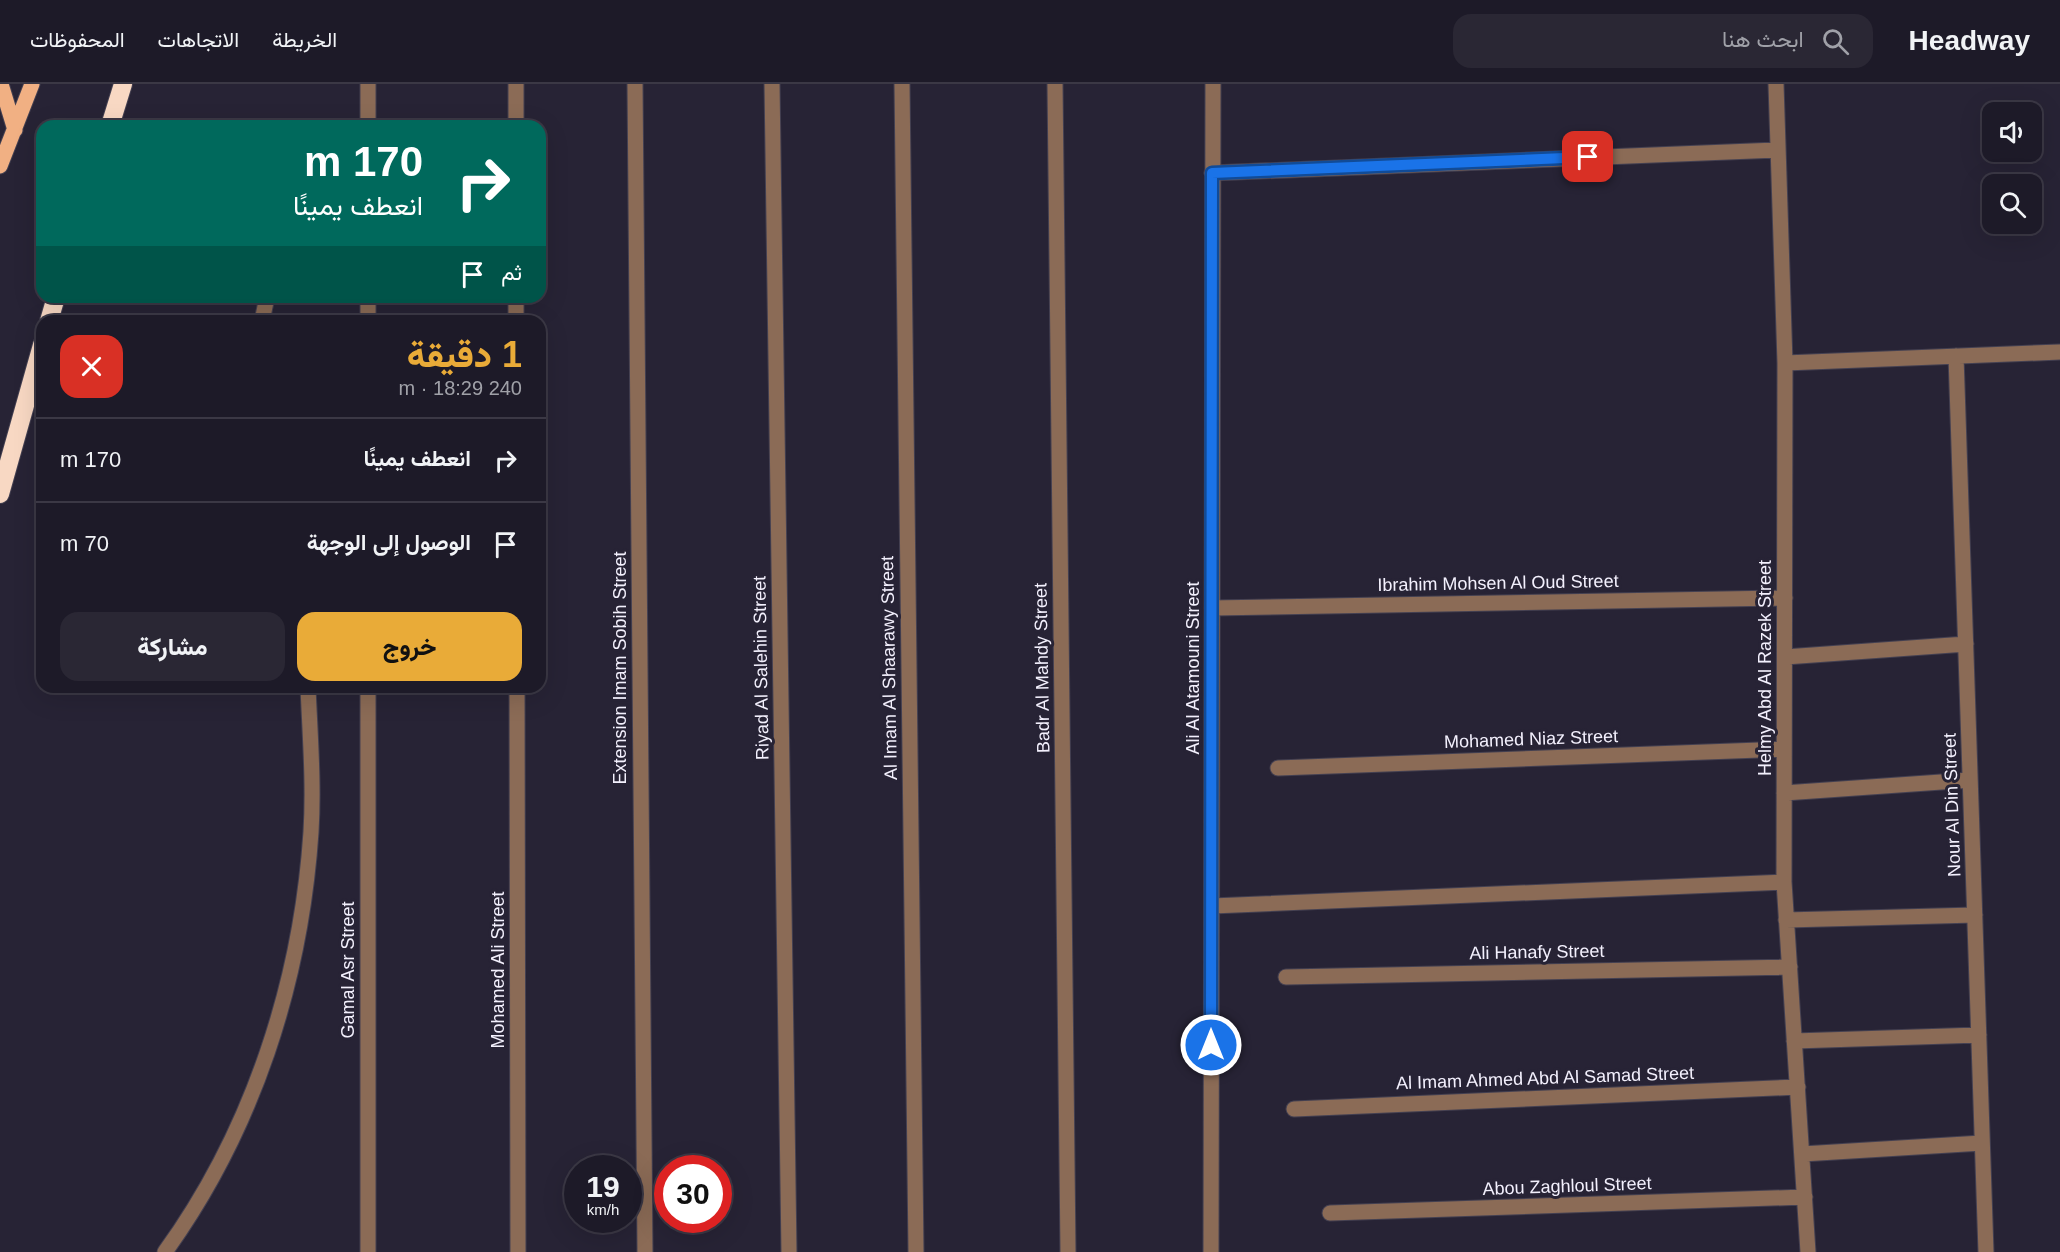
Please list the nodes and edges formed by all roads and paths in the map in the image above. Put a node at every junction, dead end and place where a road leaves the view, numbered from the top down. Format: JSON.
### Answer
{"nodes":[{"id":1,"x":1,"y":84,"type":"edge"},
{"id":2,"x":32,"y":84,"type":"edge"},
{"id":3,"x":123,"y":84,"type":"edge"},
{"id":4,"x":368,"y":84,"type":"edge"},
{"id":5,"x":516,"y":84,"type":"edge"},
{"id":6,"x":635,"y":84,"type":"edge"},
{"id":7,"x":772,"y":84,"type":"edge"},
{"id":8,"x":902,"y":84,"type":"edge"},
{"id":9,"x":1054,"y":84,"type":"edge"},
{"id":10,"x":1213,"y":84,"type":"edge"},
{"id":11,"x":1776,"y":84,"type":"edge"},
{"id":12,"x":112,"y":120,"type":"edge"},
{"id":13,"x":368,"y":120,"type":"edge"},
{"id":14,"x":516,"y":120,"type":"edge"},
{"id":15,"x":15,"y":130,"type":"junction"},
{"id":16,"x":1778,"y":150,"type":"junction"},
{"id":17,"x":0,"y":166,"type":"edge"},
{"id":18,"x":1212,"y":173,"type":"junction"},
{"id":19,"x":2060,"y":352,"type":"edge"},
{"id":20,"x":1956,"y":356,"type":"junction"},
{"id":21,"x":1785,"y":363,"type":"junction"},
{"id":22,"x":36,"y":366,"type":"edge"},
{"id":23,"x":0,"y":494,"type":"edge"},
{"id":24,"x":1785,"y":598,"type":"junction"},
{"id":25,"x":1212,"y":608,"type":"junction"},
{"id":26,"x":1966,"y":644,"type":"junction"},
{"id":27,"x":1785,"y":657,"type":"junction"},
{"id":28,"x":308,"y":693,"type":"edge"},
{"id":29,"x":368,"y":693,"type":"edge"},
{"id":30,"x":517,"y":693,"type":"edge"},
{"id":31,"x":1784,"y":749,"type":"junction"},
{"id":32,"x":1278,"y":768,"type":"dead end"},
{"id":33,"x":1970,"y":780,"type":"junction"},
{"id":34,"x":1784,"y":793,"type":"junction"},
{"id":35,"x":1784,"y":882,"type":"junction"},
{"id":36,"x":1212,"y":906,"type":"junction"},
{"id":37,"x":1975,"y":915,"type":"junction"},
{"id":38,"x":1786,"y":920,"type":"junction"},
{"id":39,"x":1790,"y":967,"type":"junction"},
{"id":40,"x":1286,"y":976,"type":"dead end"},
{"id":41,"x":1979,"y":1035,"type":"junction"},
{"id":42,"x":1794,"y":1041,"type":"junction"},
{"id":43,"x":1798,"y":1087,"type":"junction"},
{"id":44,"x":1294,"y":1108,"type":"dead end"},
{"id":45,"x":1982,"y":1143,"type":"junction"},
{"id":46,"x":1802,"y":1154,"type":"junction"},
{"id":47,"x":1805,"y":1197,"type":"junction"},
{"id":48,"x":1330,"y":1213,"type":"dead end"},
{"id":49,"x":165,"y":1252,"type":"edge"},
{"id":50,"x":368,"y":1252,"type":"edge"},
{"id":51,"x":518,"y":1252,"type":"edge"},
{"id":52,"x":645,"y":1252,"type":"edge"},
{"id":53,"x":789,"y":1252,"type":"edge"},
{"id":54,"x":916,"y":1252,"type":"edge"},
{"id":55,"x":1068,"y":1252,"type":"edge"},
{"id":56,"x":1211,"y":1252,"type":"edge"},
{"id":57,"x":1808,"y":1252,"type":"edge"},
{"id":58,"x":1986,"y":1252,"type":"edge"}],
"edges":[{"from":1,"to":15,"type":"main road"},
{"from":2,"to":15,"type":"main road"},
{"from":3,"to":12,"type":"highway"},
{"from":4,"to":13,"type":"street"},
{"from":5,"to":14,"type":"street"},
{"from":6,"to":52,"type":"street","name":"Extension Imam Sobih Street"},
{"from":7,"to":53,"type":"street","name":"Riyad Al Salehin Street"},
{"from":8,"to":54,"type":"street","name":"Al Imam Al Shaarawy Street"},
{"from":9,"to":55,"type":"street","name":"Badr Al Mahdy Street"},
{"from":10,"to":18,"type":"street","name":"Ali Al Atamouni Street"},
{"from":11,"to":16,"type":"street","name":"Helmy Abd Al Razek Street"},
{"from":15,"to":17,"type":"main road"},
{"from":16,"to":18,"type":"street"},
{"from":16,"to":21,"type":"street","name":"Helmy Abd Al Razek Street"},
{"from":18,"to":25,"type":"street","name":"Ali Al Atamouni Street"},
{"from":19,"to":20,"type":"street"},
{"from":20,"to":21,"type":"street"},
{"from":20,"to":26,"type":"street","name":"Nour Al Din Street"},
{"from":21,"to":24,"type":"street","name":"Helmy Abd Al Razek Street"},
{"from":22,"to":23,"type":"highway"},
{"from":24,"to":25,"type":"street","name":"Ibrahim Mohsen Al Oud Street"},
{"from":24,"to":27,"type":"street","name":"Helmy Abd Al Razek Street"},
{"from":25,"to":36,"type":"street","name":"Ali Al Atamouni Street"},
{"from":26,"to":27,"type":"street"},
{"from":26,"to":33,"type":"street","name":"Nour Al Din Street"},
{"from":27,"to":31,"type":"street","name":"Helmy Abd Al Razek Street"},
{"from":28,"to":49,"type":"street"},
{"from":29,"to":50,"type":"street","name":"Gamal Asr Street"},
{"from":30,"to":51,"type":"street","name":"Mohamed Ali Street"},
{"from":31,"to":32,"type":"street","name":"Mohamed Niaz Street"},
{"from":31,"to":34,"type":"street","name":"Helmy Abd Al Razek Street"},
{"from":33,"to":34,"type":"street"},
{"from":33,"to":37,"type":"street","name":"Nour Al Din Street"},
{"from":34,"to":35,"type":"street","name":"Helmy Abd Al Razek Street"},
{"from":35,"to":36,"type":"street"},
{"from":35,"to":38,"type":"street","name":"Helmy Abd Al Razek Street"},
{"from":36,"to":56,"type":"street","name":"Ali Al Atamouni Street"},
{"from":37,"to":38,"type":"street"},
{"from":37,"to":41,"type":"street","name":"Nour Al Din Street"},
{"from":38,"to":39,"type":"street","name":"Helmy Abd Al Razek Street"},
{"from":39,"to":40,"type":"street","name":"Ali Hanafy Street"},
{"from":39,"to":42,"type":"street","name":"Helmy Abd Al Razek Street"},
{"from":41,"to":42,"type":"street"},
{"from":41,"to":45,"type":"street","name":"Nour Al Din Street"},
{"from":42,"to":43,"type":"street","name":"Helmy Abd Al Razek Street"},
{"from":43,"to":44,"type":"street","name":"Al Imam Ahmed Abd Al Samad Street"},
{"from":43,"to":46,"type":"street","name":"Helmy Abd Al Razek Street"},
{"from":45,"to":46,"type":"street"},
{"from":45,"to":58,"type":"street","name":"Nour Al Din Street"},
{"from":46,"to":47,"type":"street","name":"Helmy Abd Al Razek Street"},
{"from":47,"to":48,"type":"street","name":"Abou Zaghloul Street"},
{"from":47,"to":57,"type":"street","name":"Helmy Abd Al Razek Street"}]}
